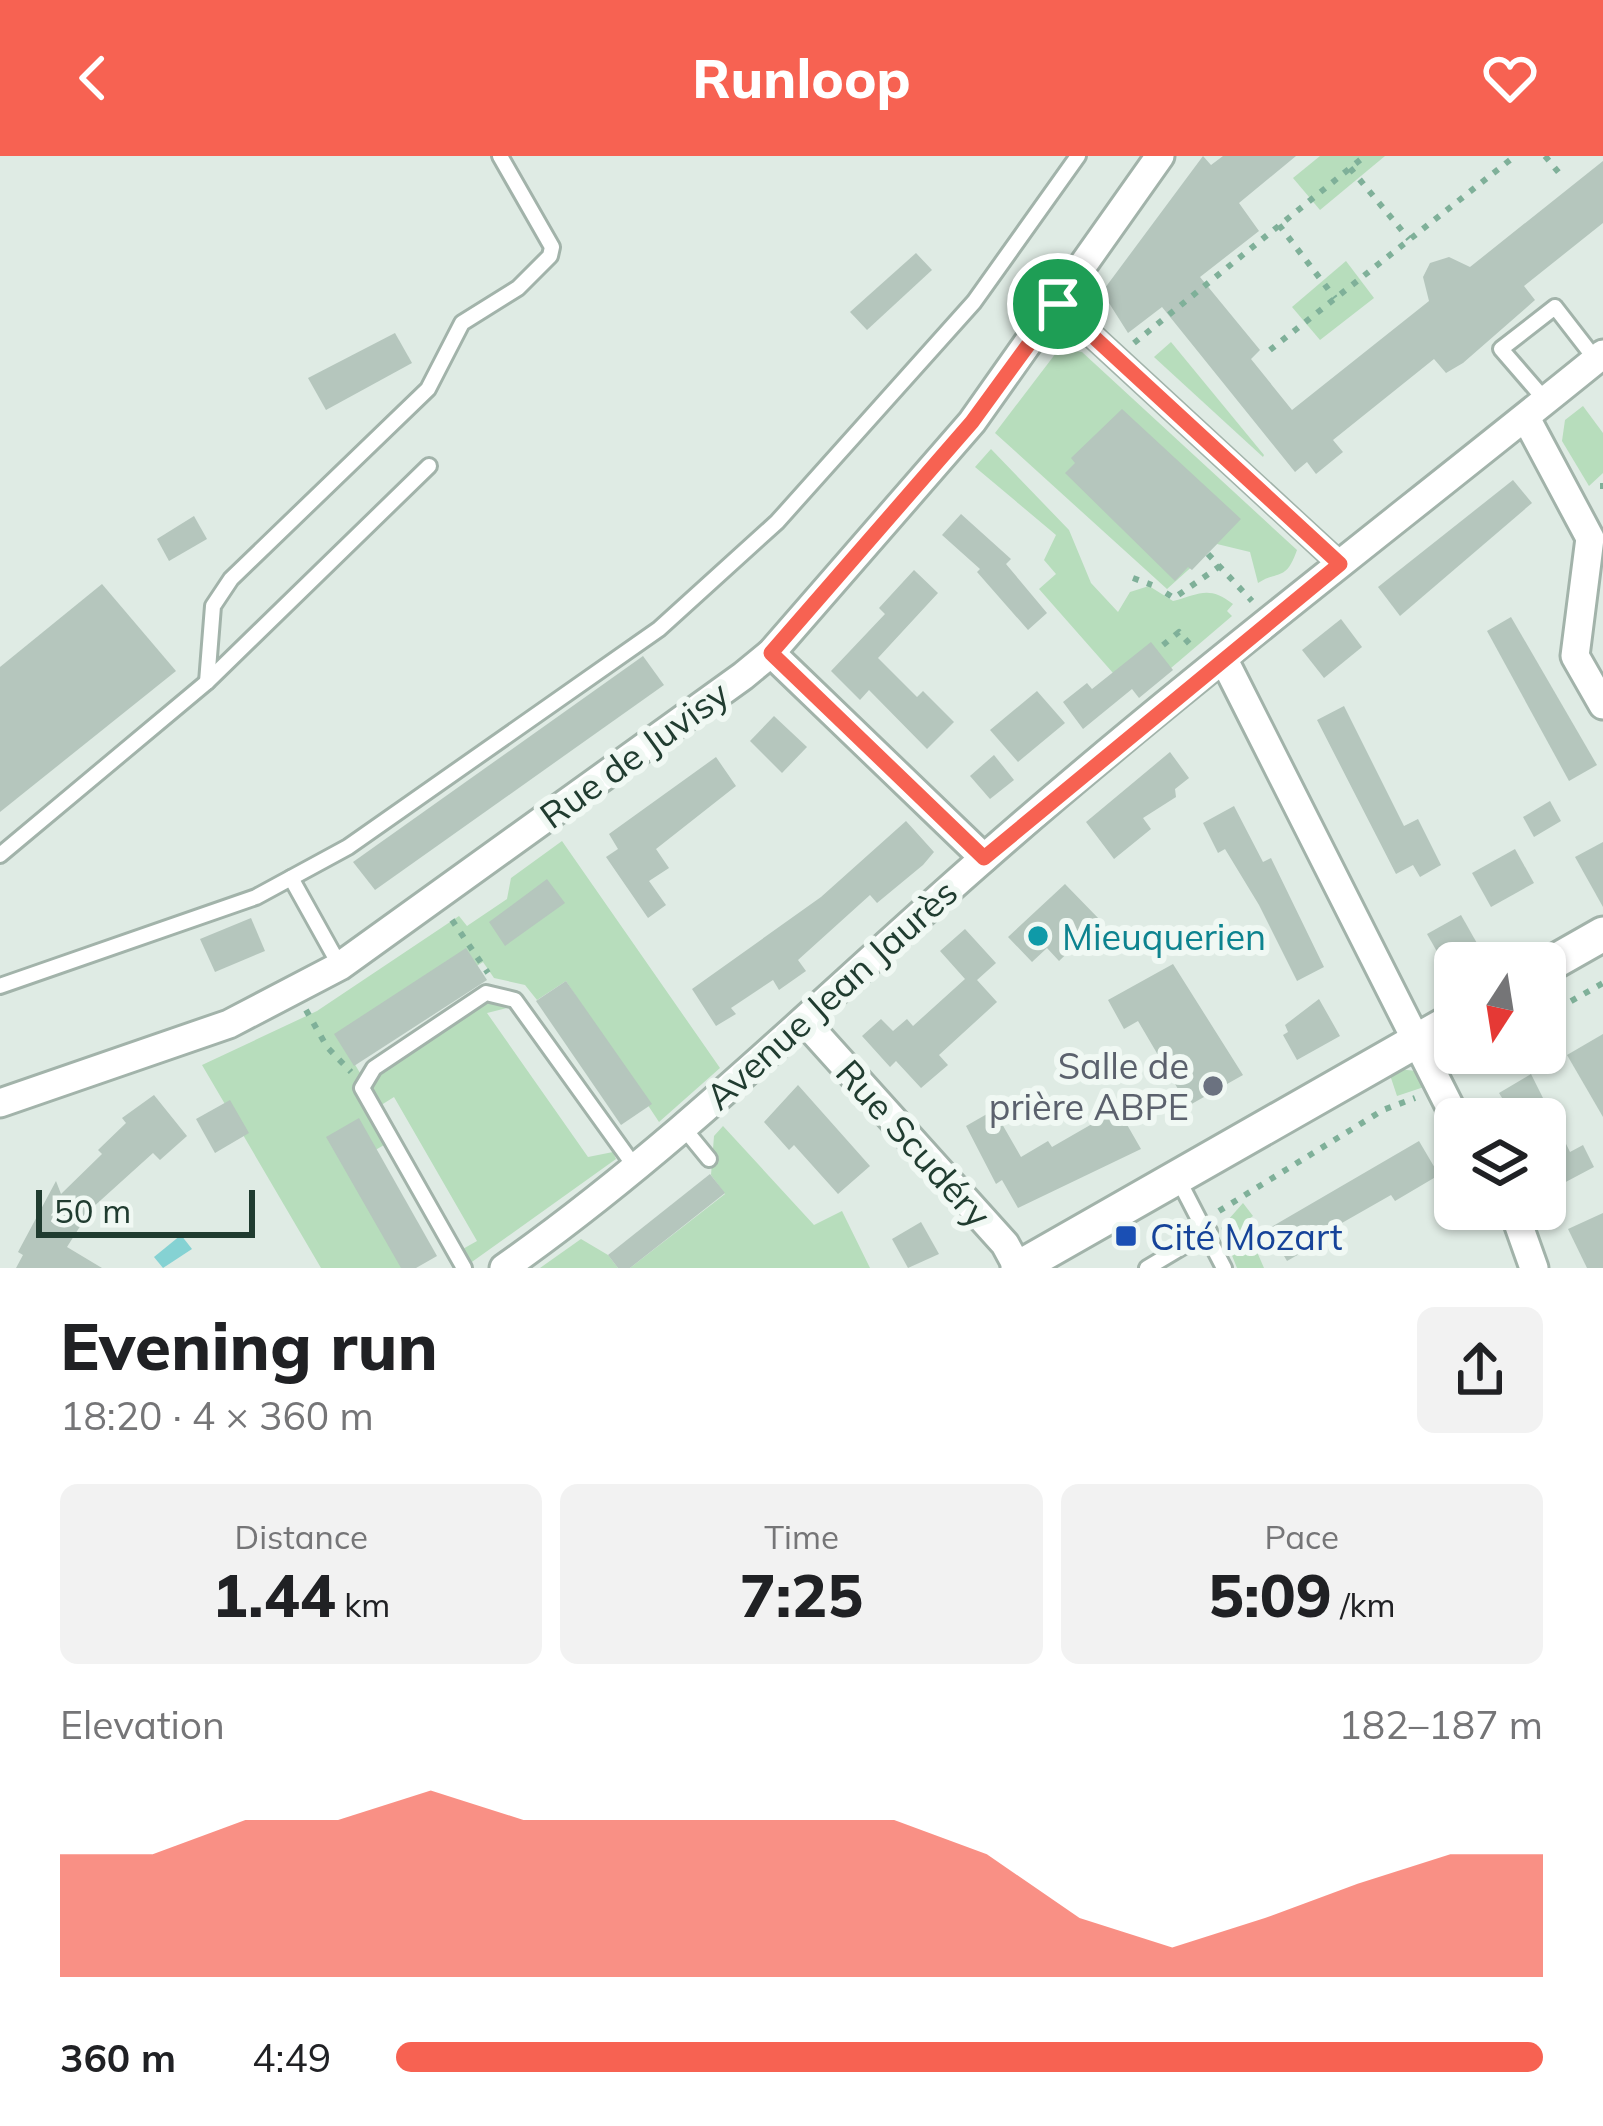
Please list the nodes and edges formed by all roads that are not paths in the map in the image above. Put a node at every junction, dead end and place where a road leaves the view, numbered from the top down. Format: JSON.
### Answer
{"nodes":[{"id":1,"x":500,"y":156,"type":"edge"},
{"id":2,"x":1078,"y":156,"type":"edge"},
{"id":3,"x":1160,"y":156,"type":"edge"},
{"id":4,"x":1058,"y":304,"type":"junction"},
{"id":5,"x":1599,"y":357,"type":"edge"},
{"id":6,"x":1536,"y":410,"type":"junction"},
{"id":7,"x":429,"y":466,"type":"dead end"},
{"id":8,"x":1340,"y":564,"type":"junction"},
{"id":9,"x":771,"y":653,"type":"junction"},
{"id":10,"x":1225,"y":660,"type":"junction"},
{"id":11,"x":207,"y":682,"type":"junction"},
{"id":12,"x":1603,"y":705,"type":"edge"},
{"id":13,"x":0,"y":855,"type":"edge"},
{"id":14,"x":984,"y":858,"type":"junction"},
{"id":15,"x":291,"y":878,"type":"junction"},
{"id":16,"x":1603,"y":934,"type":"edge"},
{"id":17,"x":1566,"y":955,"type":"edge"},
{"id":18,"x":340,"y":966,"type":"junction"},
{"id":19,"x":0,"y":986,"type":"edge"},
{"id":20,"x":805,"y":1022,"type":"junction"},
{"id":21,"x":1434,"y":1031,"type":"edge"},
{"id":22,"x":1418,"y":1040,"type":"junction"},
{"id":23,"x":1446,"y":1098,"type":"edge"},
{"id":24,"x":0,"y":1103,"type":"edge"},
{"id":25,"x":682,"y":1126,"type":"junction"},
{"id":26,"x":709,"y":1159,"type":"dead end"},
{"id":27,"x":635,"y":1167,"type":"junction"},
{"id":28,"x":1177,"y":1176,"type":"junction"},
{"id":29,"x":1520,"y":1230,"type":"edge"},
{"id":30,"x":1208,"y":1231,"type":"junction"},
{"id":31,"x":464,"y":1268,"type":"edge"},
{"id":32,"x":503,"y":1268,"type":"edge"},
{"id":33,"x":1018,"y":1268,"type":"edge"},
{"id":34,"x":1147,"y":1268,"type":"edge"},
{"id":35,"x":1224,"y":1268,"type":"edge"},
{"id":36,"x":1534,"y":1268,"type":"edge"}],
"edges":[{"from":1,"to":11,"type":"lane"},
{"from":2,"to":15,"type":"lane"},
{"from":3,"to":4,"type":"street","name":"Rue de Juvisy"},
{"from":4,"to":8,"type":"street"},
{"from":4,"to":9,"type":"street","name":"Rue de Juvisy"},
{"from":5,"to":6,"type":"street","name":"Avenue Jean Jaurès"},
{"from":5,"to":6,"type":"lane"},
{"from":6,"to":8,"type":"street","name":"Avenue Jean Jaurès"},
{"from":6,"to":12,"type":"street"},
{"from":7,"to":11,"type":"lane"},
{"from":8,"to":10,"type":"street","name":"Avenue Jean Jaurès"},
{"from":9,"to":14,"type":"street"},
{"from":9,"to":18,"type":"street","name":"Rue de Juvisy"},
{"from":10,"to":14,"type":"street","name":"Avenue Jean Jaurès"},
{"from":10,"to":22,"type":"street"},
{"from":11,"to":13,"type":"lane"},
{"from":14,"to":20,"type":"street","name":"Avenue Jean Jaurès"},
{"from":15,"to":18,"type":"lane"},
{"from":15,"to":19,"type":"lane"},
{"from":16,"to":17,"type":"street"},
{"from":18,"to":24,"type":"street","name":"Rue de Juvisy"},
{"from":20,"to":25,"type":"street","name":"Avenue Jean Jaurès"},
{"from":20,"to":33,"type":"street","name":"Rue Scudéry"},
{"from":21,"to":22,"type":"street"},
{"from":22,"to":23,"type":"street"},
{"from":22,"to":28,"type":"street"},
{"from":25,"to":26,"type":"lane"},
{"from":25,"to":27,"type":"street","name":"Avenue Jean Jaurès"},
{"from":27,"to":31,"type":"lane"},
{"from":27,"to":32,"type":"street","name":"Avenue Jean Jaurès"},
{"from":28,"to":30,"type":"lane"},
{"from":28,"to":33,"type":"street"},
{"from":29,"to":36,"type":"street"},
{"from":30,"to":34,"type":"lane"},
{"from":30,"to":35,"type":"lane"}]}
